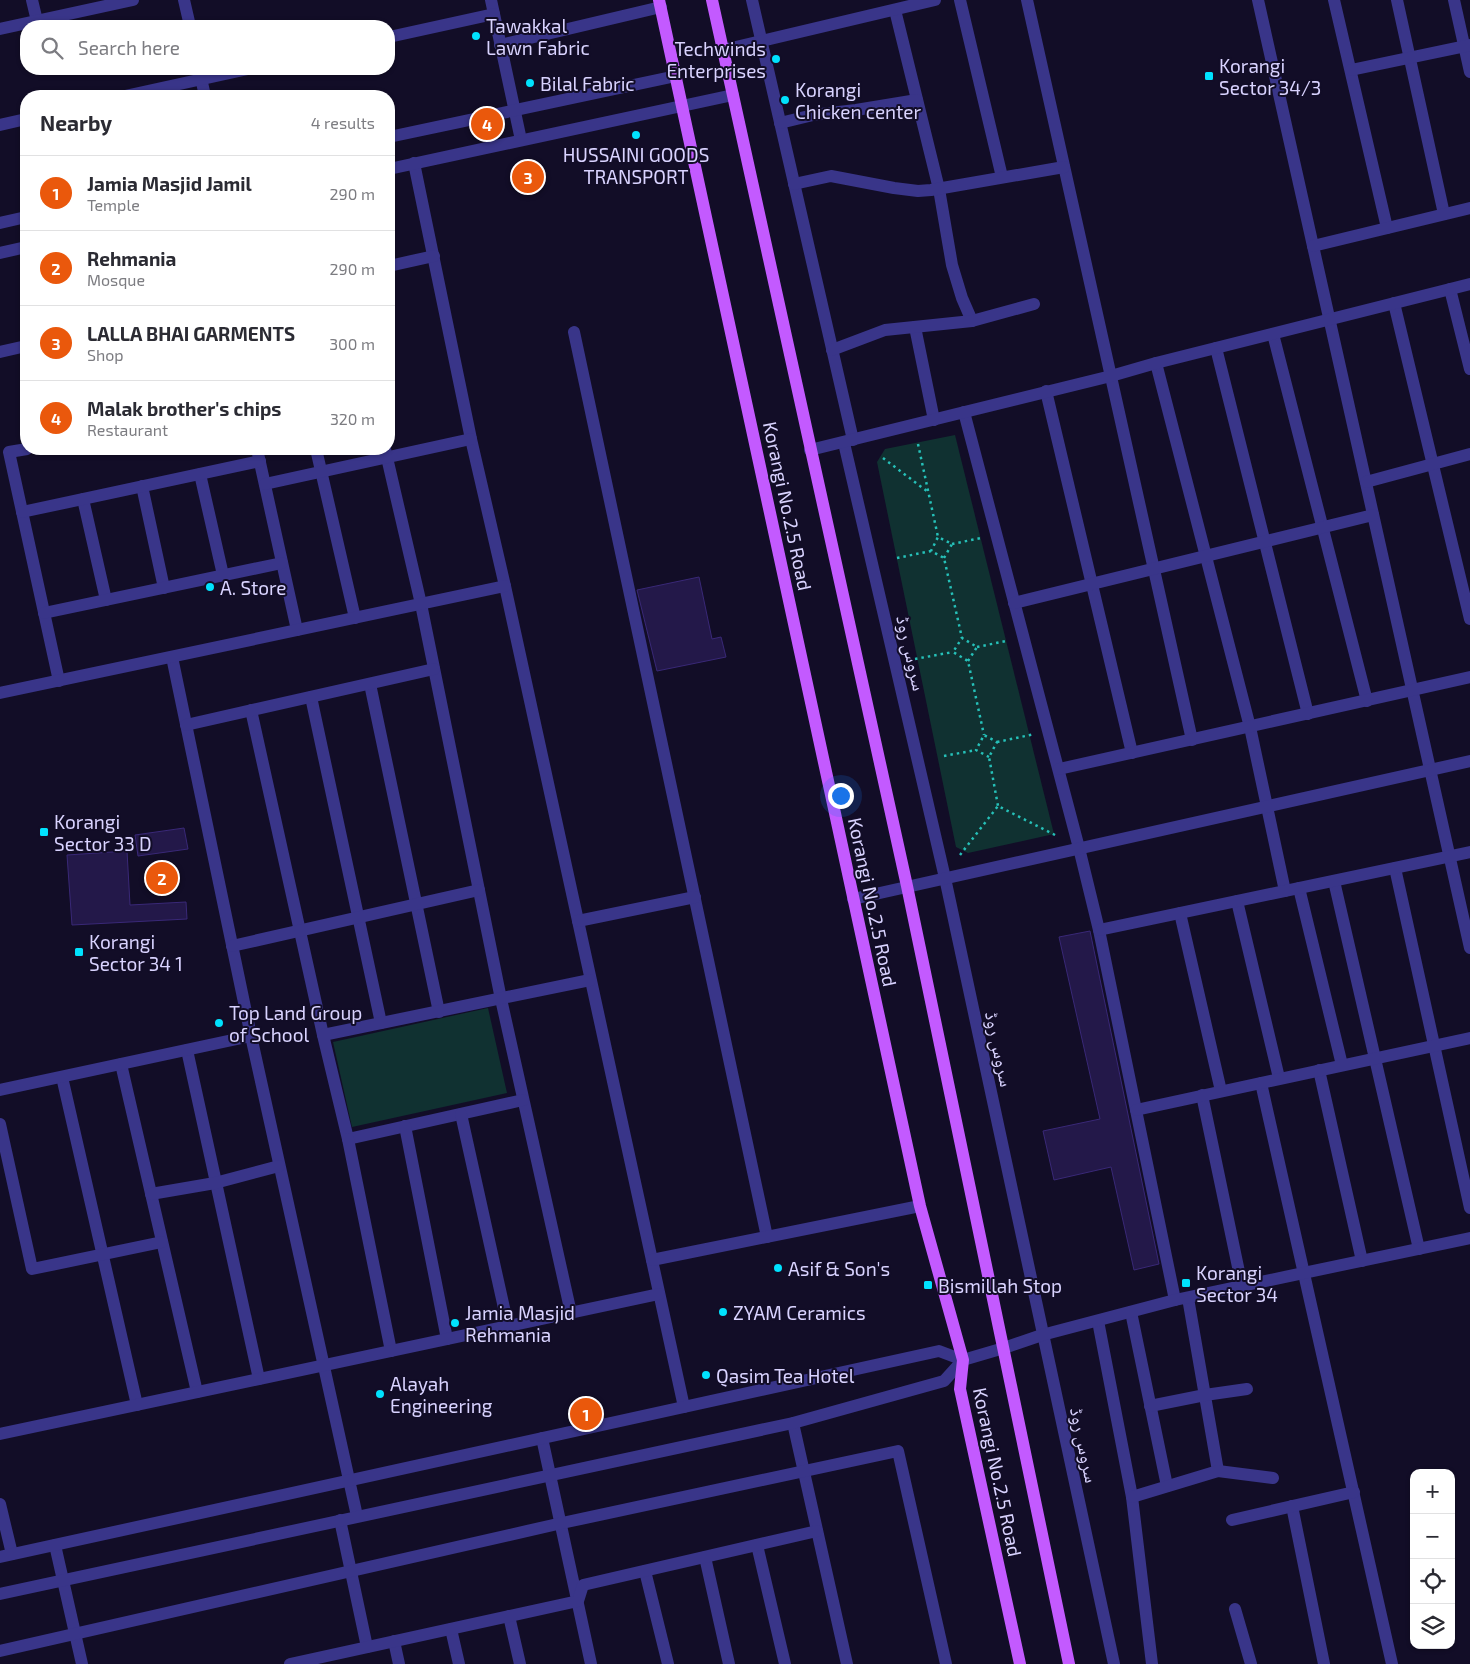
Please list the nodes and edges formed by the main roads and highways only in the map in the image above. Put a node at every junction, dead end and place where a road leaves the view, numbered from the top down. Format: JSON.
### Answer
{"nodes":[{"id":1,"x":712,"y":0,"type":"edge"},
{"id":2,"x":660,"y":3,"type":"edge"},
{"id":3,"x":1020,"y":1664,"type":"edge"},
{"id":4,"x":1069,"y":1664,"type":"edge"}],
"edges":[{"from":1,"to":4,"type":"main road","name":"Korangi No.2.5 Road"},
{"from":2,"to":3,"type":"main road","name":"Korangi No.2.5 Road"}]}
